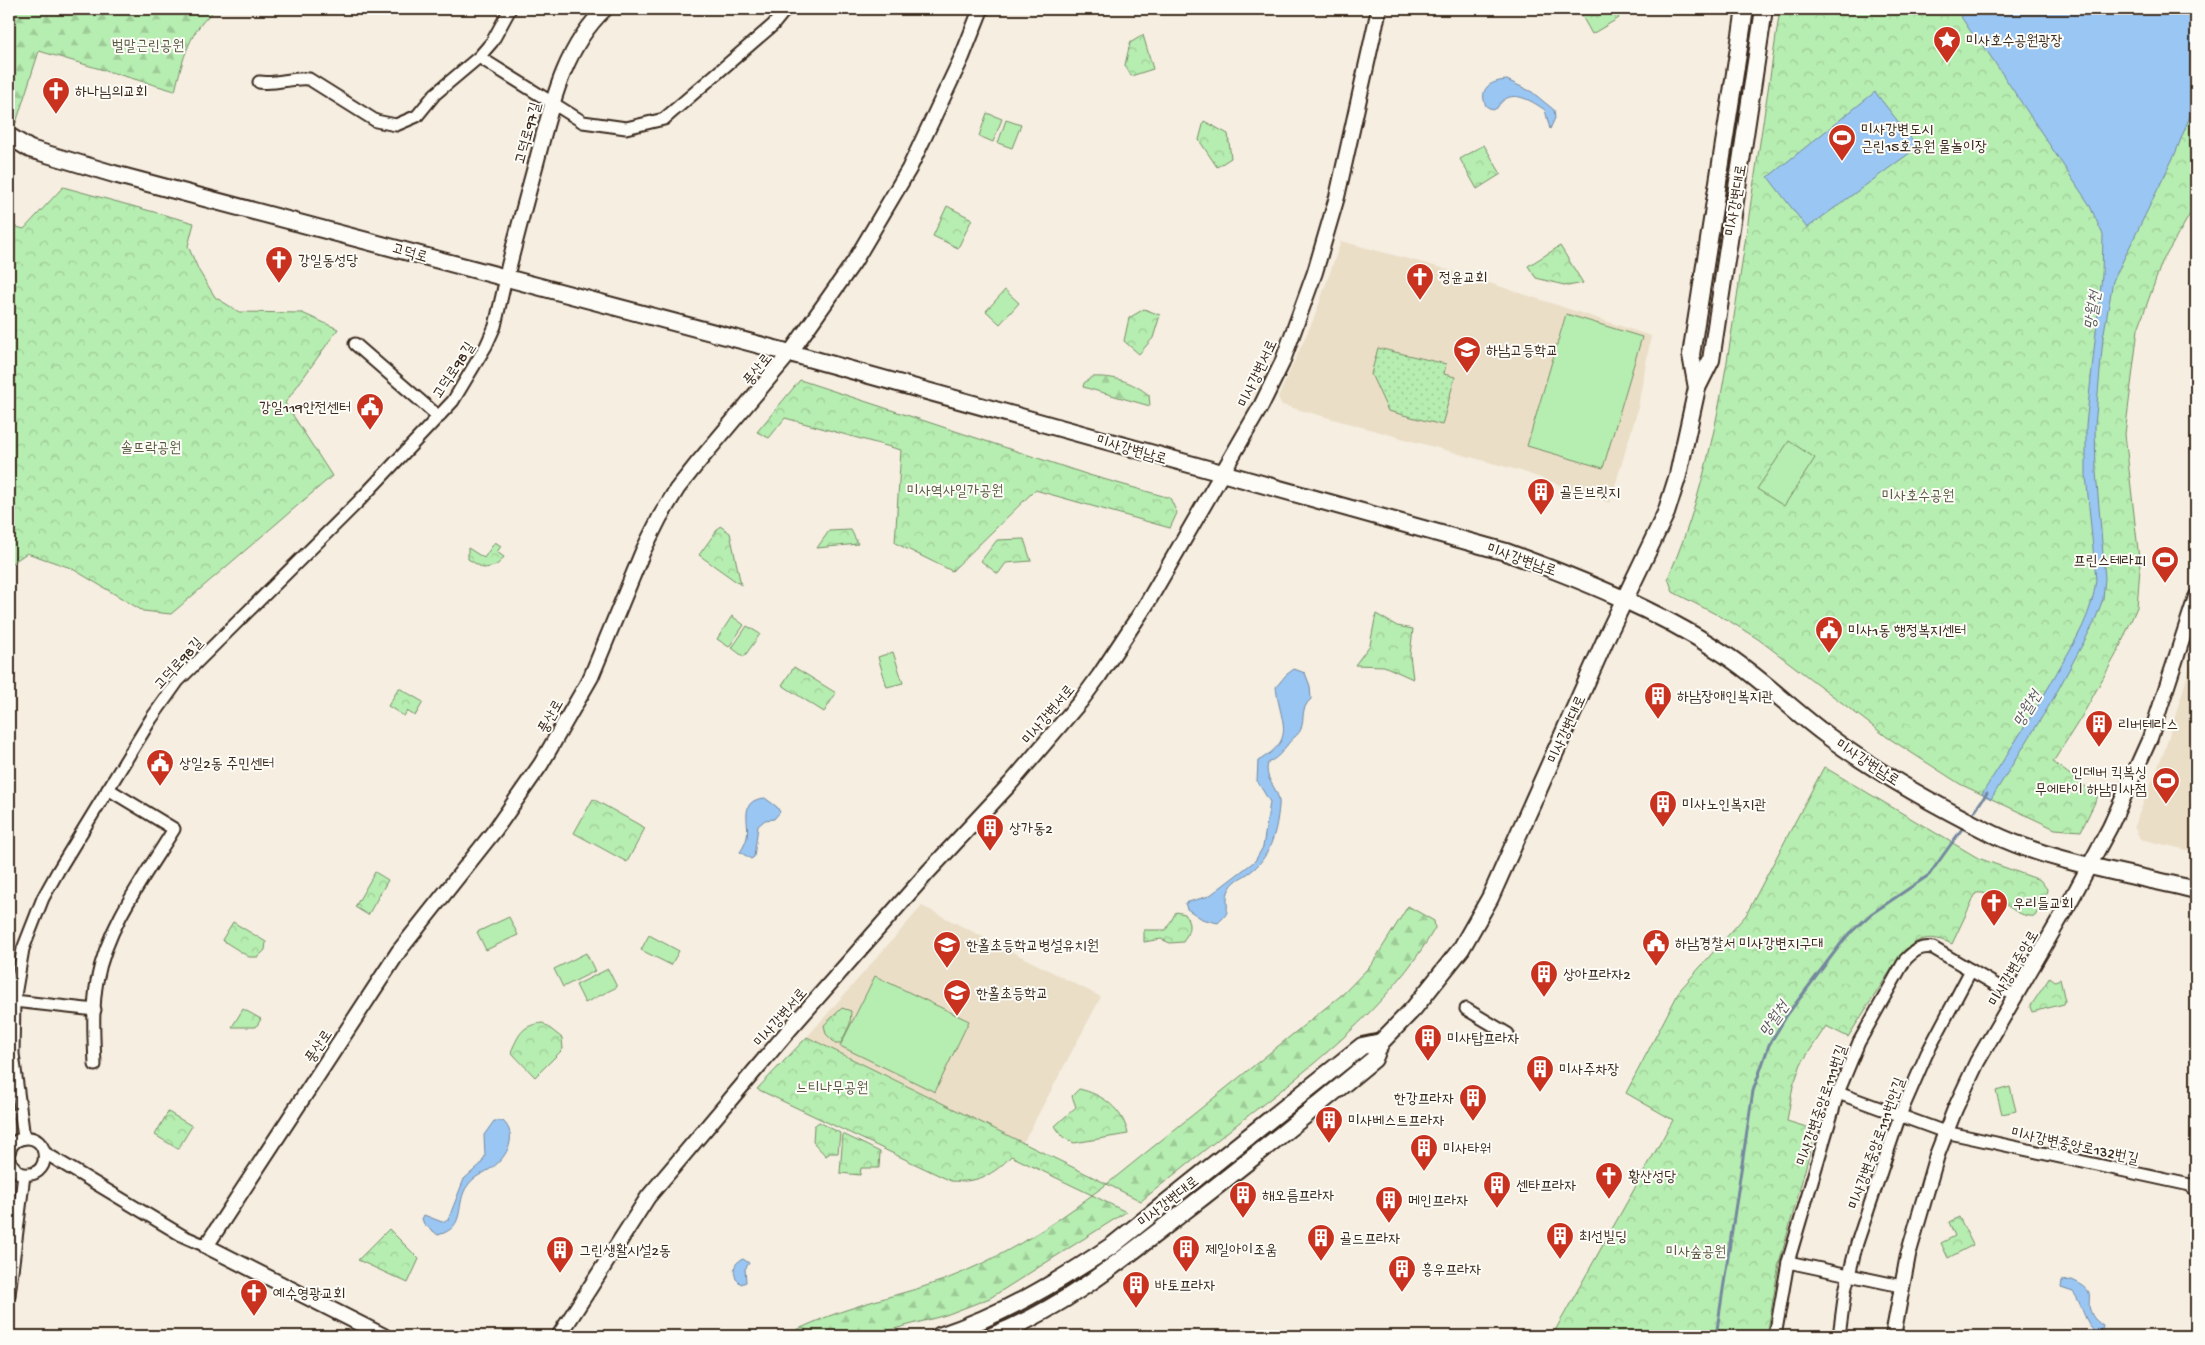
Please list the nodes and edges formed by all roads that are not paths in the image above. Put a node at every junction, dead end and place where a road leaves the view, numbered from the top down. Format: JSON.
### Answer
{"nodes":[{"id":1,"x":510,"y":9,"type":"edge"},
{"id":2,"x":605,"y":9,"type":"edge"},
{"id":3,"x":786,"y":9,"type":"edge"},
{"id":4,"x":981,"y":9,"type":"edge"},
{"id":5,"x":1379,"y":9,"type":"edge"},
{"id":6,"x":1745,"y":9,"type":"edge"},
{"id":7,"x":1764,"y":9,"type":"edge"},
{"id":8,"x":479,"y":57,"type":"junction"},
{"id":9,"x":259,"y":82,"type":"dead end"},
{"id":10,"x":552,"y":102,"type":"junction"},
{"id":11,"x":9,"y":136,"type":"edge"},
{"id":12,"x":9,"y":149,"type":"edge"},
{"id":13,"x":30,"y":149,"type":"junction"},
{"id":14,"x":506,"y":278,"type":"junction"},
{"id":15,"x":355,"y":344,"type":"dead end"},
{"id":16,"x":790,"y":353,"type":"junction"},
{"id":17,"x":1697,"y":388,"type":"junction"},
{"id":18,"x":439,"y":417,"type":"junction"},
{"id":19,"x":1222,"y":473,"type":"junction"},
{"id":20,"x":2196,"y":596,"type":"edge"},
{"id":21,"x":1624,"y":600,"type":"junction"},
{"id":22,"x":108,"y":789,"type":"junction"},
{"id":23,"x":2090,"y":865,"type":"junction"},
{"id":24,"x":2196,"y":890,"type":"edge"},
{"id":25,"x":1971,"y":970,"type":"junction"},
{"id":26,"x":2016,"y":996,"type":"junction"},
{"id":27,"x":14,"y":1001,"type":"junction"},
{"id":28,"x":1466,"y":1009,"type":"dead end"},
{"id":29,"x":95,"y":1010,"type":"junction"},
{"id":30,"x":1508,"y":1034,"type":"dead end"},
{"id":31,"x":1381,"y":1042,"type":"junction"},
{"id":32,"x":95,"y":1065,"type":"dead end"},
{"id":33,"x":1838,"y":1092,"type":"junction"},
{"id":34,"x":1900,"y":1115,"type":"junction"},
{"id":35,"x":1946,"y":1132,"type":"junction"},
{"id":36,"x":24,"y":1138,"type":"junction"},
{"id":37,"x":9,"y":1153,"type":"edge"},
{"id":38,"x":45,"y":1153,"type":"junction"},
{"id":39,"x":9,"y":1161,"type":"edge"},
{"id":40,"x":24,"y":1175,"type":"junction"},
{"id":41,"x":2196,"y":1191,"type":"edge"},
{"id":42,"x":206,"y":1246,"type":"junction"},
{"id":43,"x":1788,"y":1262,"type":"junction"},
{"id":44,"x":1848,"y":1274,"type":"junction"},
{"id":45,"x":1902,"y":1286,"type":"junction"},
{"id":46,"x":9,"y":1295,"type":"edge"},
{"id":47,"x":384,"y":1336,"type":"edge"},
{"id":48,"x":559,"y":1336,"type":"edge"},
{"id":49,"x":939,"y":1336,"type":"edge"},
{"id":50,"x":992,"y":1336,"type":"edge"},
{"id":51,"x":1774,"y":1336,"type":"edge"},
{"id":52,"x":1839,"y":1336,"type":"edge"},
{"id":53,"x":1893,"y":1336,"type":"edge"}],
"edges":[{"from":1,"to":8,"type":"street"},
{"from":2,"to":10,"type":"street","name":"고덕로97길"},
{"from":3,"to":10,"type":"street"},
{"from":4,"to":16,"type":"street","name":"풍산로"},
{"from":5,"to":19,"type":"street","name":"미사강변서로"},
{"from":6,"to":17,"type":"main road","name":"미사강변대로"},
{"from":7,"to":17,"type":"main road","name":"미사강변대로"},
{"from":8,"to":9,"type":"street"},
{"from":8,"to":10,"type":"street"},
{"from":10,"to":14,"type":"street","name":"고덕로97길"},
{"from":11,"to":13,"type":"main road","name":"고덕로"},
{"from":12,"to":13,"type":"main road","name":"고덕로"},
{"from":13,"to":14,"type":"main road","name":"고덕로"},
{"from":14,"to":16,"type":"main road","name":"고덕로"},
{"from":14,"to":18,"type":"street","name":"고덕로98길"},
{"from":15,"to":18,"type":"street"},
{"from":16,"to":19,"type":"main road","name":"미사강변남로"},
{"from":16,"to":42,"type":"street","name":"풍산로"},
{"from":17,"to":21,"type":"main road","name":"미사강변대로"},
{"from":18,"to":22,"type":"street","name":"고덕로98길"},
{"from":19,"to":21,"type":"main road","name":"미사강변남로"},
{"from":19,"to":48,"type":"street","name":"미사강변서로"},
{"from":20,"to":23,"type":"street","name":"미사강변중앙로"},
{"from":21,"to":23,"type":"main road","name":"미사강변남로"},
{"from":21,"to":31,"type":"main road","name":"미사강변대로"},
{"from":22,"to":27,"type":"street","name":"고덕로98길"},
{"from":22,"to":29,"type":"street"},
{"from":23,"to":24,"type":"main road","name":"미사강변남로"},
{"from":23,"to":26,"type":"street","name":"미사강변중앙로"},
{"from":25,"to":26,"type":"street","name":"미사강변중앙로111번길"},
{"from":25,"to":33,"type":"street","name":"미사강변중앙로111번길"},
{"from":25,"to":34,"type":"street","name":"미사강변중앙로111번안길"},
{"from":26,"to":35,"type":"street","name":"미사강변중앙로"},
{"from":27,"to":29,"type":"street"},
{"from":27,"to":36,"type":"street","name":"고덕로98길"},
{"from":28,"to":30,"type":"street"},
{"from":29,"to":32,"type":"street"},
{"from":31,"to":49,"type":"main road","name":"미사강변대로"},
{"from":31,"to":50,"type":"main road","name":"미사강변대로"},
{"from":33,"to":34,"type":"street","name":"미사강변중앙로132번길"},
{"from":33,"to":43,"type":"street","name":"미사강변중앙로111번길"},
{"from":34,"to":35,"type":"street","name":"미사강변중앙로132번길"},
{"from":34,"to":44,"type":"street","name":"미사강변중앙로111번안길"},
{"from":35,"to":41,"type":"street","name":"미사강변중앙로132번길"},
{"from":35,"to":45,"type":"street","name":"미사강변중앙로"},
{"from":36,"to":37,"type":"street"},
{"from":36,"to":38,"type":"street"},
{"from":38,"to":40,"type":"street"},
{"from":38,"to":42,"type":"street"},
{"from":39,"to":40,"type":"street"},
{"from":40,"to":46,"type":"street"},
{"from":42,"to":47,"type":"street"},
{"from":43,"to":44,"type":"street"},
{"from":43,"to":51,"type":"street","name":"미사강변중앙로111번길"},
{"from":44,"to":45,"type":"street"},
{"from":44,"to":52,"type":"street","name":"미사강변중앙로111번안길"},
{"from":45,"to":53,"type":"street","name":"미사강변중앙로"}]}
